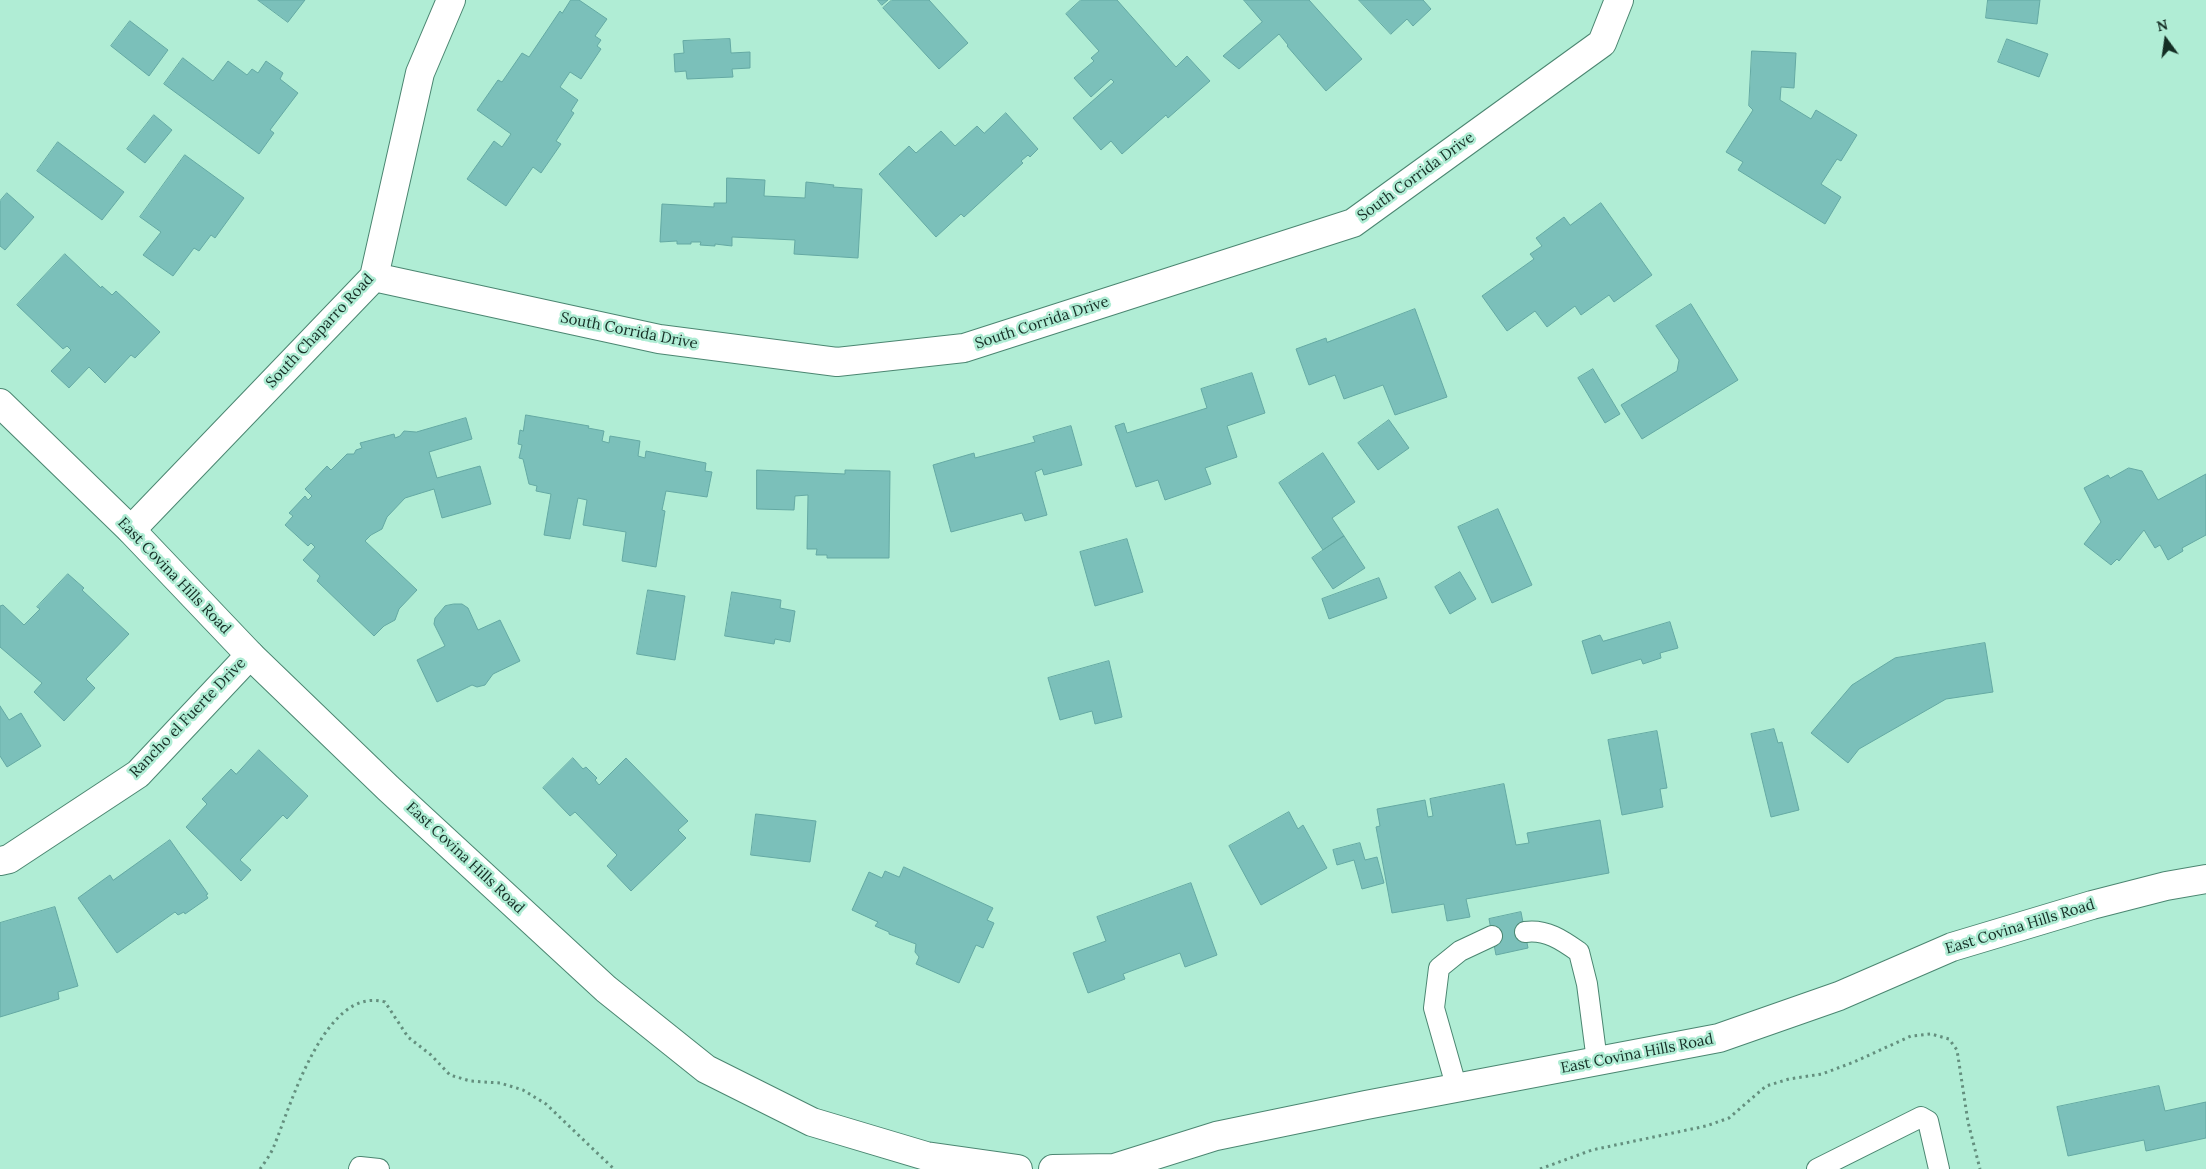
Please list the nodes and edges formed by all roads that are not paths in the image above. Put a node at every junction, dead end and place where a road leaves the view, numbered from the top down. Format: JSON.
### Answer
{"nodes":[{"id":1,"x":451,"y":0,"type":"edge"},
{"id":2,"x":1619,"y":0,"type":"edge"},
{"id":3,"x":374,"y":277,"type":"junction"},
{"id":4,"x":0,"y":403,"type":"edge"},
{"id":5,"x":130,"y":530,"type":"junction"},
{"id":6,"x":250,"y":655,"type":"junction"},
{"id":7,"x":0,"y":860,"type":"edge"},
{"id":8,"x":2206,"y":879,"type":"edge"},
{"id":9,"x":1525,"y":932,"type":"dead end"},
{"id":10,"x":1492,"y":936,"type":"dead end"},
{"id":11,"x":1597,"y":1061,"type":"junction"},
{"id":12,"x":1458,"y":1089,"type":"junction"},
{"id":13,"x":359,"y":1169,"type":"edge"},
{"id":14,"x":379,"y":1169,"type":"edge"},
{"id":15,"x":1018,"y":1169,"type":"edge"},
{"id":16,"x":1052,"y":1169,"type":"edge"},
{"id":17,"x":1817,"y":1169,"type":"edge"},
{"id":18,"x":1939,"y":1169,"type":"edge"}],
"edges":[{"from":1,"to":3,"type":"street","name":"South Chaparro Road"},
{"from":2,"to":3,"type":"street","name":"South Corrida Drive"},
{"from":3,"to":5,"type":"street","name":"South Chaparro Road"},
{"from":4,"to":5,"type":"street","name":"East Covina Hills Road"},
{"from":5,"to":6,"type":"street","name":"East Covina Hills Road"},
{"from":6,"to":7,"type":"street","name":"Rancho el Fuerte Drive"},
{"from":6,"to":15,"type":"street","name":"East Covina Hills Road"},
{"from":8,"to":11,"type":"street","name":"East Covina Hills Road"},
{"from":9,"to":11,"type":"lane"},
{"from":10,"to":12,"type":"lane"},
{"from":11,"to":12,"type":"street","name":"East Covina Hills Road"},
{"from":12,"to":16,"type":"street","name":"East Covina Hills Road"},
{"from":13,"to":14,"type":"lane"},
{"from":17,"to":18,"type":"lane"}]}
